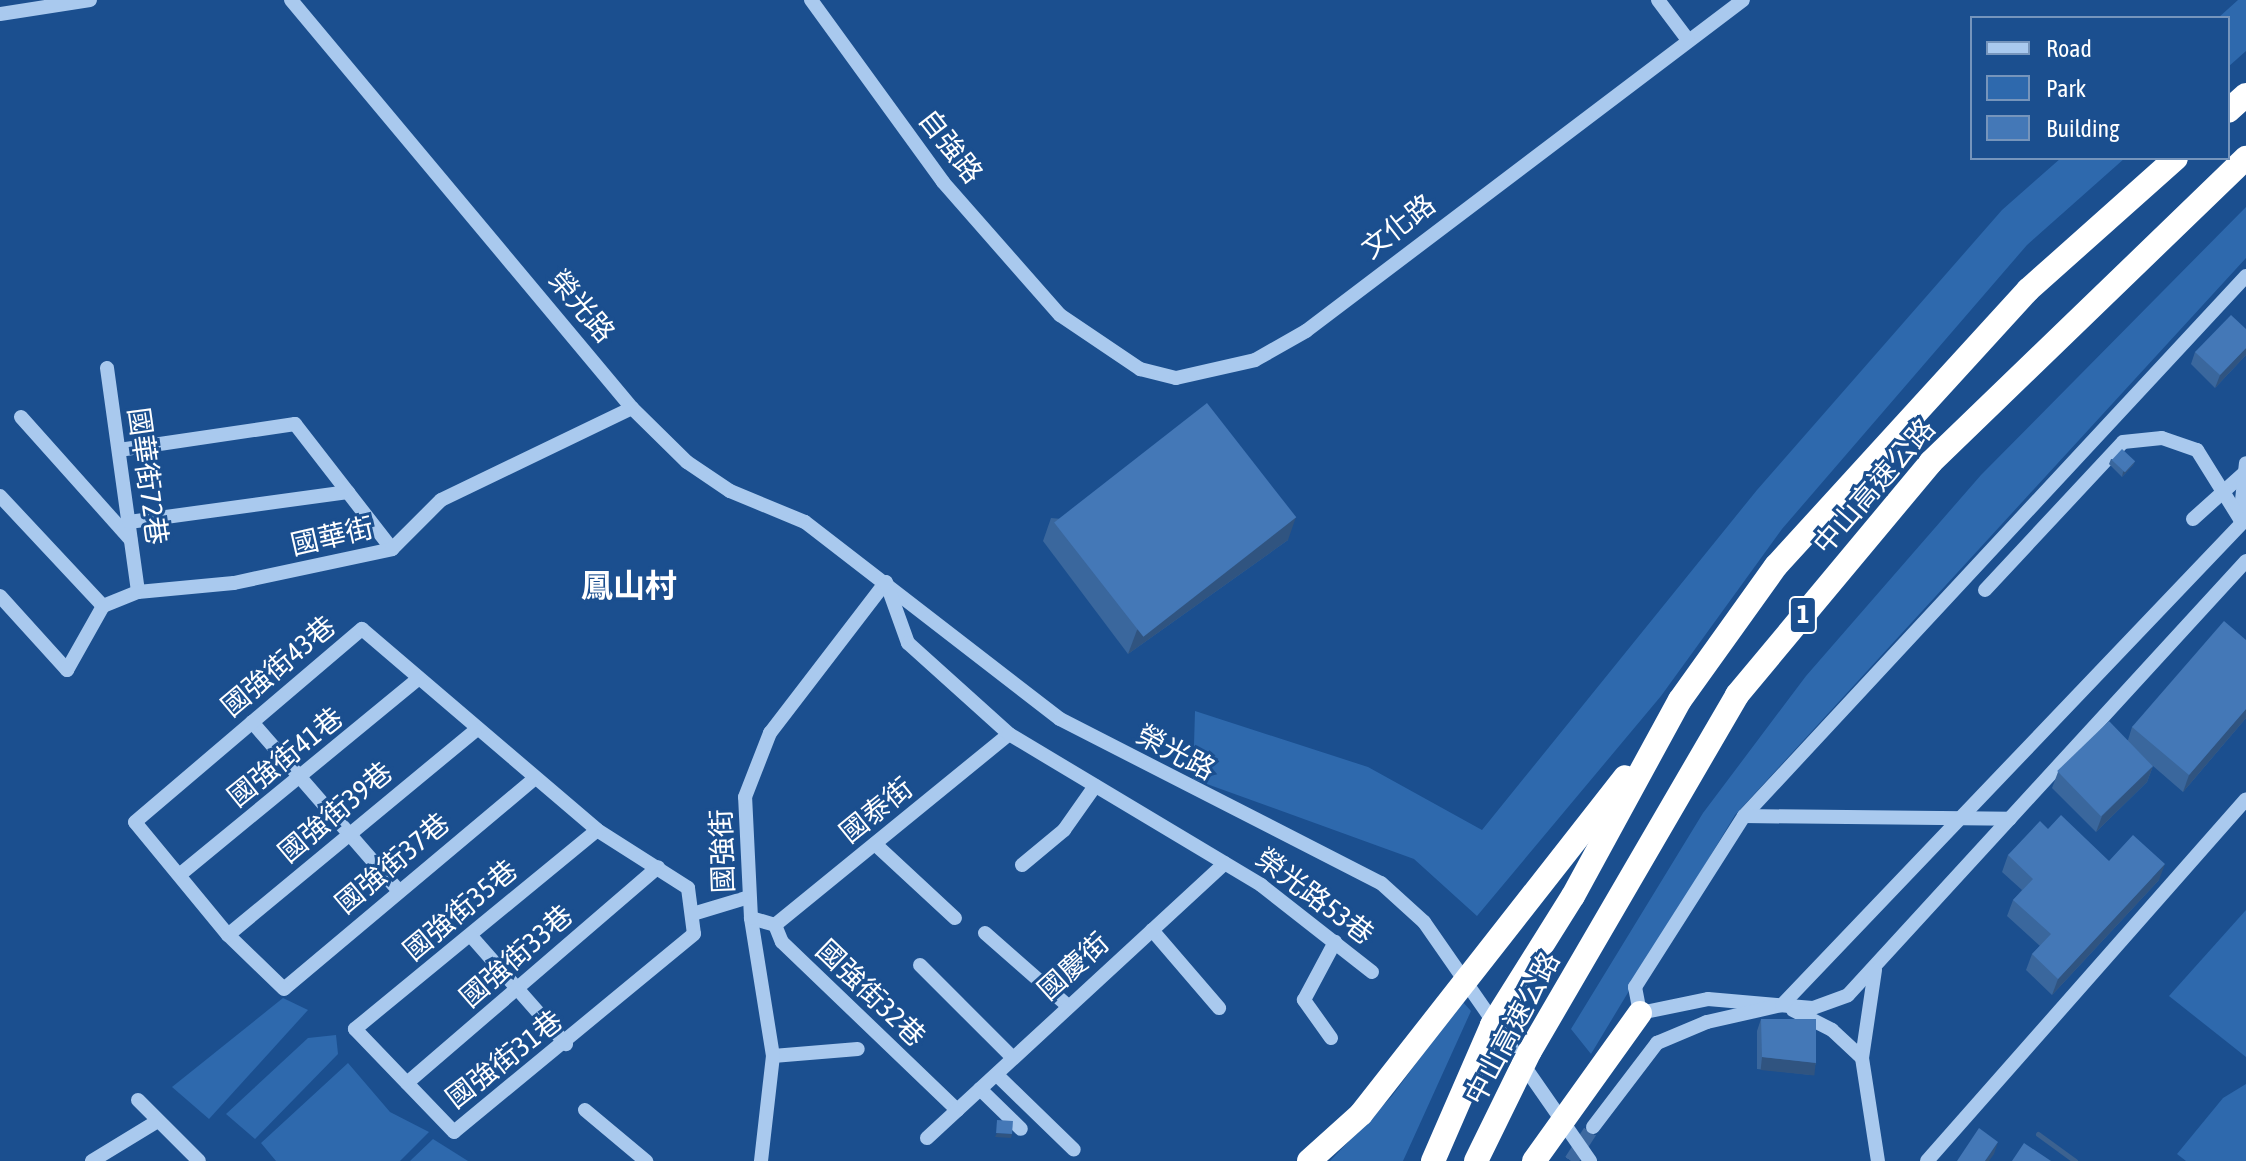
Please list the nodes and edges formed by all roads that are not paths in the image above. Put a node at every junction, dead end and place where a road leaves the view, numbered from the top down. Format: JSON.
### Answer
{"nodes":[{"id":1,"x":90,"y":0,"type":"edge"},
{"id":2,"x":291,"y":0,"type":"edge"},
{"id":3,"x":811,"y":0,"type":"edge"},
{"id":4,"x":1658,"y":0,"type":"edge"},
{"id":5,"x":1743,"y":0,"type":"edge"},
{"id":6,"x":0,"y":14,"type":"edge"},
{"id":7,"x":1688,"y":40,"type":"junction"},
{"id":8,"x":2246,"y":95,"type":"edge"},
{"id":9,"x":2230,"y":109,"type":"edge"},
{"id":10,"x":2246,"y":158,"type":"edge"},
{"id":11,"x":2174,"y":160,"type":"edge"},
{"id":12,"x":2246,"y":276,"type":"edge"},
{"id":13,"x":1060,"y":315,"type":"joint"},
{"id":14,"x":107,"y":368,"type":"dead end"},
{"id":15,"x":632,"y":408,"type":"junction"},
{"id":16,"x":21,"y":417,"type":"dead end"},
{"id":17,"x":119,"y":450,"type":"junction"},
{"id":18,"x":2245,"y":468,"type":"edge"},
{"id":19,"x":2223,"y":491,"type":"junction"},
{"id":20,"x":348,"y":492,"type":"junction"},
{"id":21,"x":0,"y":496,"type":"edge"},
{"id":22,"x":2193,"y":519,"type":"dead end"},
{"id":23,"x":2243,"y":519,"type":"edge"},
{"id":24,"x":129,"y":522,"type":"junction"},
{"id":25,"x":131,"y":540,"type":"junction"},
{"id":26,"x":392,"y":549,"type":"junction"},
{"id":27,"x":2246,"y":561,"type":"edge"},
{"id":28,"x":886,"y":582,"type":"junction"},
{"id":29,"x":1985,"y":590,"type":"dead end"},
{"id":30,"x":138,"y":592,"type":"junction"},
{"id":31,"x":0,"y":596,"type":"edge"},
{"id":32,"x":103,"y":606,"type":"junction"},
{"id":33,"x":417,"y":680,"type":"junction"},
{"id":34,"x":1680,"y":700,"type":"junction"},
{"id":35,"x":252,"y":722,"type":"junction"},
{"id":36,"x":475,"y":731,"type":"junction"},
{"id":37,"x":1009,"y":734,"type":"junction"},
{"id":38,"x":534,"y":779,"type":"junction"},
{"id":39,"x":303,"y":780,"type":"junction"},
{"id":40,"x":1095,"y":786,"type":"junction"},
{"id":41,"x":2246,"y":799,"type":"edge"},
{"id":42,"x":1744,"y":816,"type":"junction"},
{"id":43,"x":2010,"y":819,"type":"junction"},
{"id":44,"x":1954,"y":820,"type":"junction"},
{"id":45,"x":597,"y":830,"type":"junction"},
{"id":46,"x":348,"y":834,"type":"junction"},
{"id":47,"x":875,"y":844,"type":"junction"},
{"id":48,"x":1225,"y":863,"type":"junction"},
{"id":49,"x":1022,"y":865,"type":"dead end"},
{"id":50,"x":658,"y":867,"type":"junction"},
{"id":51,"x":183,"y":872,"type":"junction"},
{"id":52,"x":399,"y":891,"type":"junction"},
{"id":53,"x":749,"y":897,"type":"junction"},
{"id":54,"x":696,"y":913,"type":"junction"},
{"id":55,"x":751,"y":918,"type":"junction"},
{"id":56,"x":955,"y":918,"type":"dead end"},
{"id":57,"x":775,"y":925,"type":"junction"},
{"id":58,"x":1152,"y":930,"type":"junction"},
{"id":59,"x":985,"y":933,"type":"dead end"},
{"id":60,"x":228,"y":935,"type":"junction"},
{"id":61,"x":471,"y":936,"type":"junction"},
{"id":62,"x":1335,"y":942,"type":"junction"},
{"id":63,"x":920,"y":965,"type":"dead end"},
{"id":64,"x":1876,"y":966,"type":"junction"},
{"id":65,"x":1372,"y":972,"type":"dead end"},
{"id":66,"x":519,"y":988,"type":"junction"},
{"id":67,"x":284,"y":989,"type":"joint"},
{"id":68,"x":1067,"y":1005,"type":"junction"},
{"id":69,"x":1782,"y":1005,"type":"junction"},
{"id":70,"x":1219,"y":1008,"type":"dead end"},
{"id":71,"x":1640,"y":1013,"type":"junction"},
{"id":72,"x":355,"y":1029,"type":"joint"},
{"id":73,"x":1331,"y":1038,"type":"dead end"},
{"id":74,"x":566,"y":1044,"type":"junction"},
{"id":75,"x":858,"y":1049,"type":"dead end"},
{"id":76,"x":773,"y":1056,"type":"junction"},
{"id":77,"x":1012,"y":1057,"type":"junction"},
{"id":78,"x":1862,"y":1058,"type":"junction"},
{"id":79,"x":997,"y":1075,"type":"junction"},
{"id":80,"x":407,"y":1083,"type":"junction"},
{"id":81,"x":980,"y":1089,"type":"junction"},
{"id":82,"x":138,"y":1100,"type":"dead end"},
{"id":83,"x":585,"y":1110,"type":"dead end"},
{"id":84,"x":957,"y":1110,"type":"junction"},
{"id":85,"x":156,"y":1122,"type":"junction"},
{"id":86,"x":1593,"y":1127,"type":"tunnel mouth"},
{"id":87,"x":1021,"y":1129,"type":"dead end"},
{"id":88,"x":927,"y":1138,"type":"dead end"},
{"id":89,"x":1074,"y":1150,"type":"dead end"},
{"id":90,"x":92,"y":1161,"type":"edge"},
{"id":91,"x":199,"y":1161,"type":"edge"},
{"id":92,"x":646,"y":1161,"type":"edge"},
{"id":93,"x":761,"y":1161,"type":"edge"},
{"id":94,"x":1309,"y":1161,"type":"edge"},
{"id":95,"x":1433,"y":1161,"type":"edge"},
{"id":96,"x":1476,"y":1161,"type":"edge"},
{"id":97,"x":1534,"y":1161,"type":"edge"},
{"id":98,"x":1590,"y":1161,"type":"edge"},
{"id":99,"x":1878,"y":1161,"type":"edge"},
{"id":100,"x":1927,"y":1161,"type":"edge"}],
"edges":[{"from":1,"to":6,"type":"street"},
{"from":2,"to":15,"type":"street","name":"榮光路"},
{"from":3,"to":13,"type":"street","name":"自強路"},
{"from":4,"to":7,"type":"street"},
{"from":5,"to":7,"type":"street","name":"文化路"},
{"from":7,"to":13,"type":"street","name":"文化路"},
{"from":8,"to":9,"type":"highway"},
{"from":10,"to":96,"type":"highway","name":"中山高速公路","number":"1"},
{"from":11,"to":34,"type":"highway","name":"中山高速公路","number":"1"},
{"from":12,"to":42,"type":"street"},
{"from":14,"to":17,"type":"street","name":"國華街72巷"},
{"from":15,"to":26,"type":"street","name":"國華街"},
{"from":15,"to":28,"type":"street","name":"榮光路"},
{"from":16,"to":25,"type":"street"},
{"from":17,"to":20,"type":"street"},
{"from":17,"to":24,"type":"street","name":"國華街72巷"},
{"from":18,"to":19,"type":"street"},
{"from":18,"to":23,"type":"street"},
{"from":19,"to":22,"type":"street"},
{"from":19,"to":23,"type":"street"},
{"from":19,"to":29,"type":"street"},
{"from":20,"to":24,"type":"street"},
{"from":20,"to":26,"type":"street"},
{"from":21,"to":32,"type":"street"},
{"from":23,"to":44,"type":"street"},
{"from":24,"to":25,"type":"street","name":"國華街72巷"},
{"from":25,"to":30,"type":"street","name":"國華街72巷"},
{"from":26,"to":30,"type":"street","name":"國華街"},
{"from":27,"to":43,"type":"street"},
{"from":28,"to":37,"type":"street"},
{"from":28,"to":53,"type":"street","name":"國強街"},
{"from":28,"to":98,"type":"street","name":"榮光路"},
{"from":30,"to":32,"type":"street","name":"國華街"},
{"from":31,"to":32,"type":"street"},
{"from":33,"to":35,"type":"street","name":"國強街43巷"},
{"from":33,"to":36,"type":"street","name":"國強街43巷"},
{"from":33,"to":39,"type":"street","name":"國強街41巷"},
{"from":34,"to":94,"type":"highway"},
{"from":34,"to":95,"type":"highway","name":"中山高速公路","number":"1"},
{"from":35,"to":39,"type":"street"},
{"from":35,"to":51,"type":"street","name":"國強街43巷"},
{"from":36,"to":38,"type":"street","name":"國強街43巷"},
{"from":36,"to":46,"type":"street","name":"國強街39巷"},
{"from":37,"to":40,"type":"street"},
{"from":37,"to":47,"type":"street","name":"國泰街"},
{"from":38,"to":45,"type":"street","name":"國強街43巷"},
{"from":38,"to":52,"type":"street","name":"國強街37巷"},
{"from":39,"to":46,"type":"street"},
{"from":39,"to":51,"type":"street","name":"國強街41巷"},
{"from":40,"to":48,"type":"street"},
{"from":40,"to":49,"type":"street"},
{"from":41,"to":100,"type":"street"},
{"from":42,"to":44,"type":"street"},
{"from":42,"to":71,"type":"street"},
{"from":43,"to":44,"type":"street"},
{"from":43,"to":64,"type":"street"},
{"from":44,"to":69,"type":"street"},
{"from":45,"to":50,"type":"street","name":"國強街43巷"},
{"from":45,"to":61,"type":"street","name":"國強街35巷"},
{"from":46,"to":52,"type":"street"},
{"from":46,"to":60,"type":"street","name":"國強街39巷"},
{"from":47,"to":56,"type":"street"},
{"from":47,"to":57,"type":"street","name":"國泰街"},
{"from":48,"to":58,"type":"street","name":"國慶街"},
{"from":48,"to":62,"type":"street","name":"榮光路53巷"},
{"from":50,"to":54,"type":"street","name":"國強街43巷"},
{"from":50,"to":66,"type":"street","name":"國強街33巷"},
{"from":51,"to":60,"type":"street","name":"國強街43巷"},
{"from":52,"to":67,"type":"street","name":"國強街37巷"},
{"from":53,"to":54,"type":"street"},
{"from":53,"to":55,"type":"street","name":"國強街"},
{"from":54,"to":74,"type":"street","name":"國強街31巷"},
{"from":55,"to":57,"type":"street"},
{"from":55,"to":76,"type":"street","name":"國強街"},
{"from":57,"to":84,"type":"street","name":"國強街32巷"},
{"from":58,"to":68,"type":"street","name":"國慶街"},
{"from":58,"to":70,"type":"street"},
{"from":59,"to":68,"type":"street"},
{"from":60,"to":67,"type":"street","name":"國強街43巷"},
{"from":61,"to":66,"type":"street"},
{"from":61,"to":72,"type":"street","name":"國強街35巷"},
{"from":62,"to":65,"type":"street","name":"榮光路53巷"},
{"from":62,"to":73,"type":"street"},
{"from":63,"to":77,"type":"street"},
{"from":64,"to":69,"type":"street"},
{"from":64,"to":78,"type":"street"},
{"from":66,"to":74,"type":"street"},
{"from":66,"to":80,"type":"street","name":"國強街33巷"},
{"from":68,"to":77,"type":"street","name":"國慶街"},
{"from":69,"to":71,"type":"street"},
{"from":69,"to":78,"type":"street"},
{"from":69,"to":86,"type":"street"},
{"from":71,"to":97,"type":"highway"},
{"from":72,"to":80,"type":"street","name":"國強街31巷"},
{"from":74,"to":80,"type":"street","name":"國強街31巷"},
{"from":75,"to":76,"type":"street"},
{"from":76,"to":93,"type":"street","name":"國強街"},
{"from":77,"to":79,"type":"street","name":"國慶街"},
{"from":78,"to":99,"type":"street"},
{"from":79,"to":81,"type":"street","name":"國慶街"},
{"from":79,"to":89,"type":"street"},
{"from":81,"to":84,"type":"street","name":"國慶街"},
{"from":81,"to":87,"type":"street"},
{"from":82,"to":85,"type":"street"},
{"from":83,"to":92,"type":"street"},
{"from":84,"to":88,"type":"street","name":"國慶街"},
{"from":85,"to":90,"type":"street"},
{"from":85,"to":91,"type":"street"}]}
